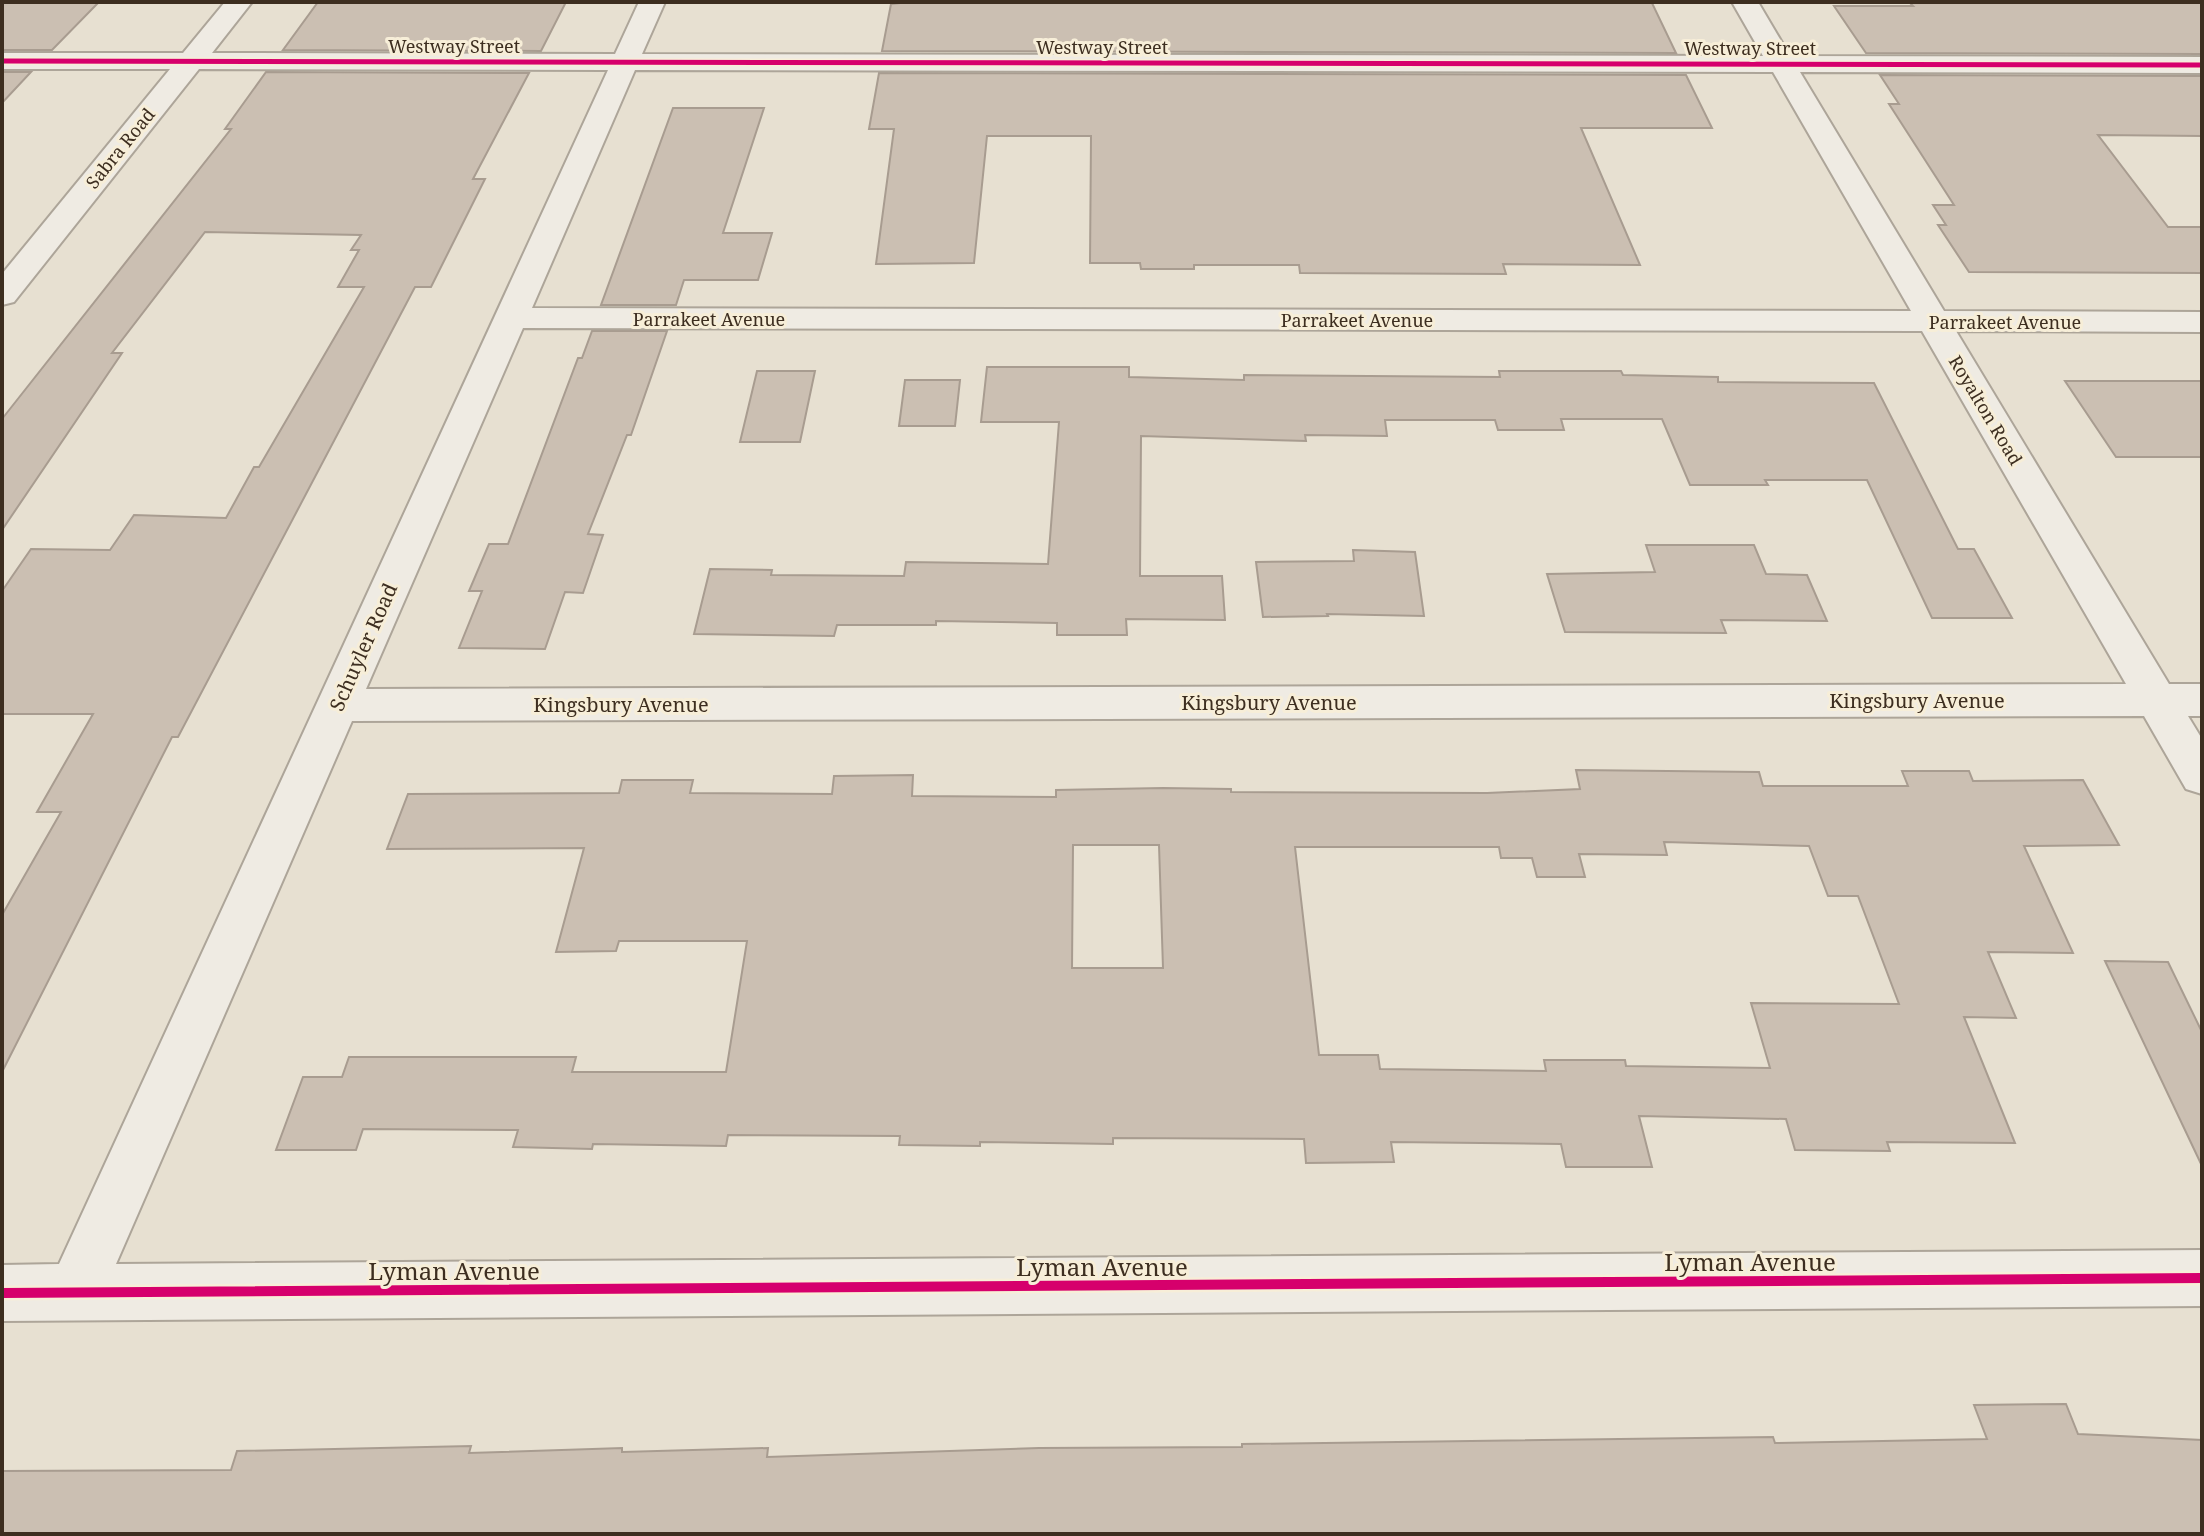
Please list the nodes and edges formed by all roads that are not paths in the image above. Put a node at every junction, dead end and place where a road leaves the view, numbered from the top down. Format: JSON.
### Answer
{"nodes":[{"id":1,"x":239,"y":2,"type":"edge"},
{"id":2,"x":652,"y":2,"type":"edge"},
{"id":3,"x":1745,"y":2,"type":"edge"},
{"id":4,"x":2,"y":61,"type":"edge"},
{"id":5,"x":191,"y":61,"type":"junction"},
{"id":6,"x":626,"y":62,"type":"junction"},
{"id":7,"x":1781,"y":64,"type":"junction"},
{"id":8,"x":2202,"y":65,"type":"edge"},
{"id":9,"x":2,"y":295,"type":"edge"},
{"id":10,"x":512,"y":318,"type":"junction"},
{"id":11,"x":1934,"y":322,"type":"junction"},
{"id":12,"x":2202,"y":322,"type":"edge"},
{"id":13,"x":2157,"y":700,"type":"junction"},
{"id":14,"x":2202,"y":700,"type":"edge"},
{"id":15,"x":337,"y":705,"type":"junction"},
{"id":16,"x":2202,"y":777,"type":"edge"},
{"id":17,"x":2202,"y":1278,"type":"edge"},
{"id":18,"x":2,"y":1293,"type":"edge"},
{"id":19,"x":75,"y":1293,"type":"junction"}],
"edges":[{"from":1,"to":5,"type":"street","name":"Sabra Road"},
{"from":2,"to":6,"type":"street","name":"Schuyler Road"},
{"from":3,"to":7,"type":"street","name":"Royalton Road"},
{"from":4,"to":5,"type":"street","name":"Westway Street"},
{"from":5,"to":6,"type":"street","name":"Westway Street"},
{"from":5,"to":9,"type":"street","name":"Sabra Road"},
{"from":6,"to":7,"type":"street","name":"Westway Street"},
{"from":6,"to":10,"type":"street","name":"Schuyler Road"},
{"from":7,"to":8,"type":"street","name":"Westway Street"},
{"from":7,"to":11,"type":"street","name":"Royalton Road"},
{"from":10,"to":11,"type":"street","name":"Parrakeet Avenue"},
{"from":10,"to":15,"type":"street","name":"Schuyler Road"},
{"from":11,"to":12,"type":"street","name":"Parrakeet Avenue"},
{"from":11,"to":13,"type":"street","name":"Royalton Road"},
{"from":13,"to":14,"type":"street","name":"Kingsbury Avenue"},
{"from":13,"to":15,"type":"street","name":"Kingsbury Avenue"},
{"from":13,"to":16,"type":"street","name":"Royalton Road"},
{"from":15,"to":19,"type":"street","name":"Schuyler Road"},
{"from":17,"to":19,"type":"street","name":"Lyman Avenue"},
{"from":18,"to":19,"type":"street","name":"Lyman Avenue"}]}
